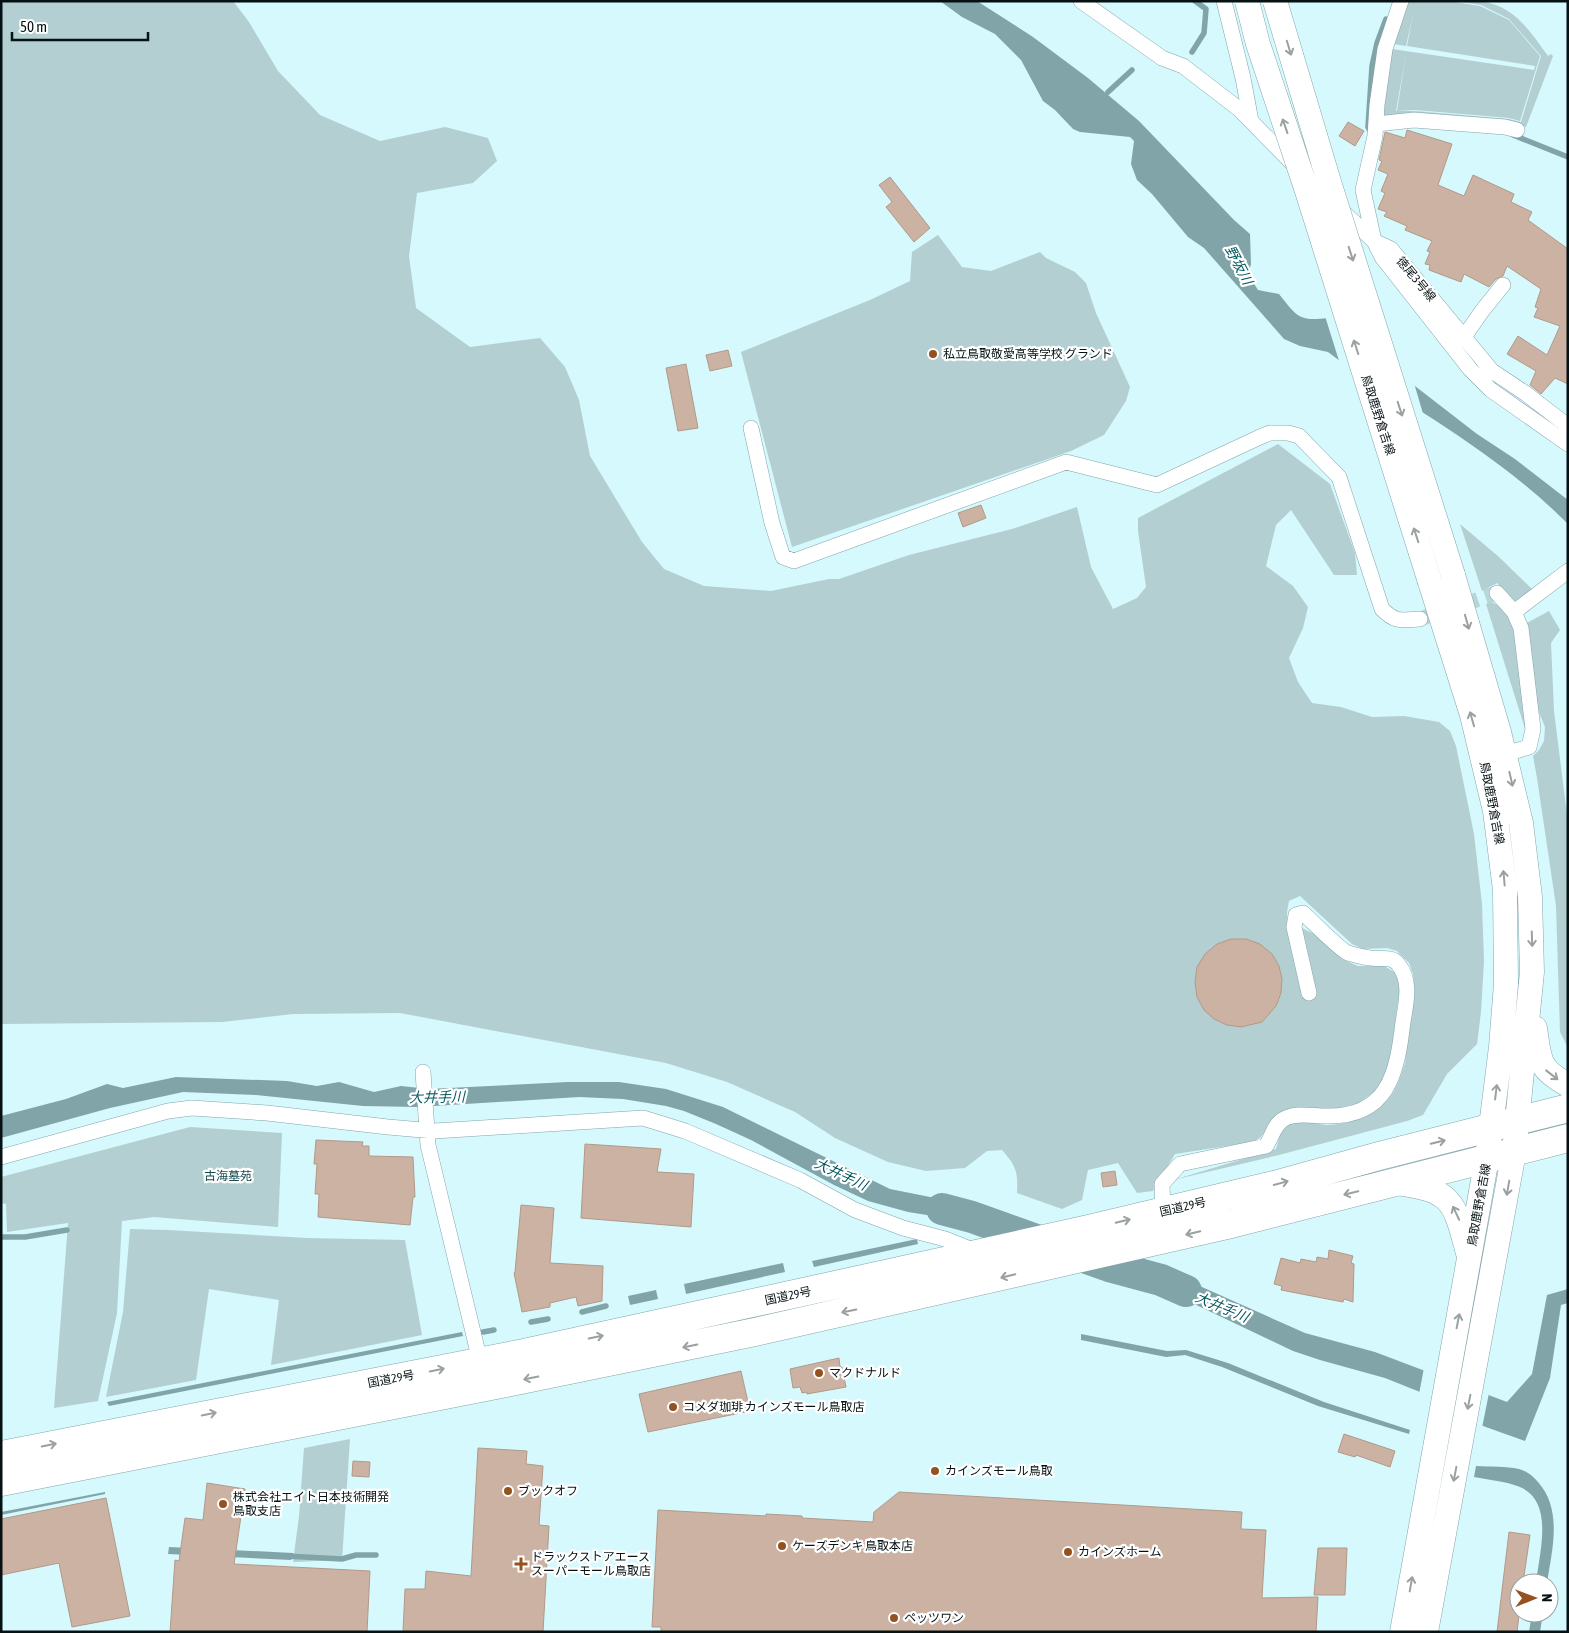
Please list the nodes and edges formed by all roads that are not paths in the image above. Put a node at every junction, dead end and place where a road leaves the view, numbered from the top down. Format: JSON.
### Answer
{"nodes":[{"id":1,"x":1081,"y":1,"type":"edge"},
{"id":2,"x":1224,"y":1,"type":"edge"},
{"id":3,"x":1247,"y":1,"type":"edge"},
{"id":4,"x":1275,"y":1,"type":"edge"},
{"id":5,"x":1396,"y":4,"type":"edge"},
{"id":6,"x":1250,"y":121,"type":"junction"},
{"id":7,"x":1376,"y":124,"type":"junction"},
{"id":8,"x":1517,"y":130,"type":"dead end"},
{"id":9,"x":1374,"y":241,"type":"junction"},
{"id":10,"x":1503,"y":285,"type":"dead end"},
{"id":11,"x":1464,"y":337,"type":"junction"},
{"id":12,"x":1568,"y":426,"type":"edge"},
{"id":13,"x":751,"y":428,"type":"dead end"},
{"id":14,"x":1568,"y":444,"type":"edge"},
{"id":15,"x":1568,"y":571,"type":"edge"},
{"id":16,"x":1497,"y":594,"type":"dead end"},
{"id":17,"x":1514,"y":612,"type":"junction"},
{"id":18,"x":1420,"y":619,"type":"tunnel mouth"},
{"id":19,"x":1505,"y":754,"type":"junction"},
{"id":20,"x":1309,"y":993,"type":"dead end"},
{"id":21,"x":1531,"y":996,"type":"junction"},
{"id":22,"x":423,"y":1072,"type":"dead end"},
{"id":23,"x":1568,"y":1085,"type":"edge"},
{"id":24,"x":1568,"y":1108,"type":"edge"},
{"id":25,"x":1518,"y":1120,"type":"junction"},
{"id":26,"x":1491,"y":1128,"type":"junction"},
{"id":27,"x":426,"y":1130,"type":"junction"},
{"id":28,"x":1568,"y":1138,"type":"edge"},
{"id":29,"x":1514,"y":1152,"type":"junction"},
{"id":30,"x":1,"y":1156,"type":"edge"},
{"id":31,"x":1487,"y":1158,"type":"junction"},
{"id":32,"x":1393,"y":1182,"type":"junction"},
{"id":33,"x":1163,"y":1212,"type":"junction"},
{"id":34,"x":991,"y":1250,"type":"junction"},
{"id":35,"x":1470,"y":1260,"type":"junction"},
{"id":36,"x":480,"y":1361,"type":"junction"},
{"id":37,"x":1,"y":1455,"type":"edge"},
{"id":38,"x":1,"y":1482,"type":"edge"},
{"id":39,"x":1402,"y":1632,"type":"edge"},
{"id":40,"x":1426,"y":1632,"type":"edge"}],
"edges":[{"from":1,"to":6,"type":"street"},
{"from":2,"to":6,"type":"street"},
{"from":26,"to":3,"type":"main road","name":"鳥取鹿野倉吉線","one_way":true,"bridge":true},
{"from":4,"to":19,"type":"main road","name":"鳥取鹿野倉吉線","one_way":true,"bridge":true},
{"from":5,"to":7,"type":"street"},
{"from":6,"to":9,"type":"street"},
{"from":7,"to":8,"type":"street"},
{"from":7,"to":9,"type":"street"},
{"from":9,"to":11,"type":"street","name":"徳尾3号線"},
{"from":9,"to":14,"type":"street"},
{"from":10,"to":11,"type":"street"},
{"from":11,"to":12,"type":"street","name":"徳尾3号線"},
{"from":13,"to":18,"type":"street"},
{"from":15,"to":17,"type":"street"},
{"from":16,"to":17,"type":"street"},
{"from":17,"to":19,"type":"street"},
{"from":19,"to":21,"type":"main road","name":"鳥取鹿野倉吉線","one_way":true},
{"from":20,"to":33,"type":"street"},
{"from":21,"to":23,"type":"main road","one_way":true},
{"from":21,"to":25,"type":"main road","name":"鳥取鹿野倉吉線"},
{"from":22,"to":27,"type":"street"},
{"from":24,"to":25,"type":"highway","name":"国道29号"},
{"from":25,"to":26,"type":"highway","name":"国道29号"},
{"from":25,"to":29,"type":"main road","name":"鳥取鹿野倉吉線"},
{"from":26,"to":31,"type":"main road","name":"鳥取鹿野倉吉線"},
{"from":33,"to":26,"type":"highway","name":"国道29号","one_way":true},
{"from":27,"to":30,"type":"street"},
{"from":27,"to":34,"type":"street"},
{"from":27,"to":36,"type":"street"},
{"from":28,"to":29,"type":"highway"},
{"from":29,"to":31,"type":"highway"},
{"from":29,"to":40,"type":"main road","name":"鳥取鹿野倉吉線","one_way":true},
{"from":31,"to":32,"type":"highway"},
{"from":31,"to":35,"type":"main road","name":"鳥取鹿野倉吉線"},
{"from":35,"to":32,"type":"main road","one_way":true},
{"from":32,"to":38,"type":"highway","one_way":true},
{"from":34,"to":33,"type":"highway","name":"国道29号","one_way":true},
{"from":36,"to":34,"type":"highway","name":"国道29号","one_way":true},
{"from":39,"to":35,"type":"main road","name":"鳥取鹿野倉吉線","one_way":true},
{"from":37,"to":36,"type":"highway","name":"国道29号","one_way":true}]}
